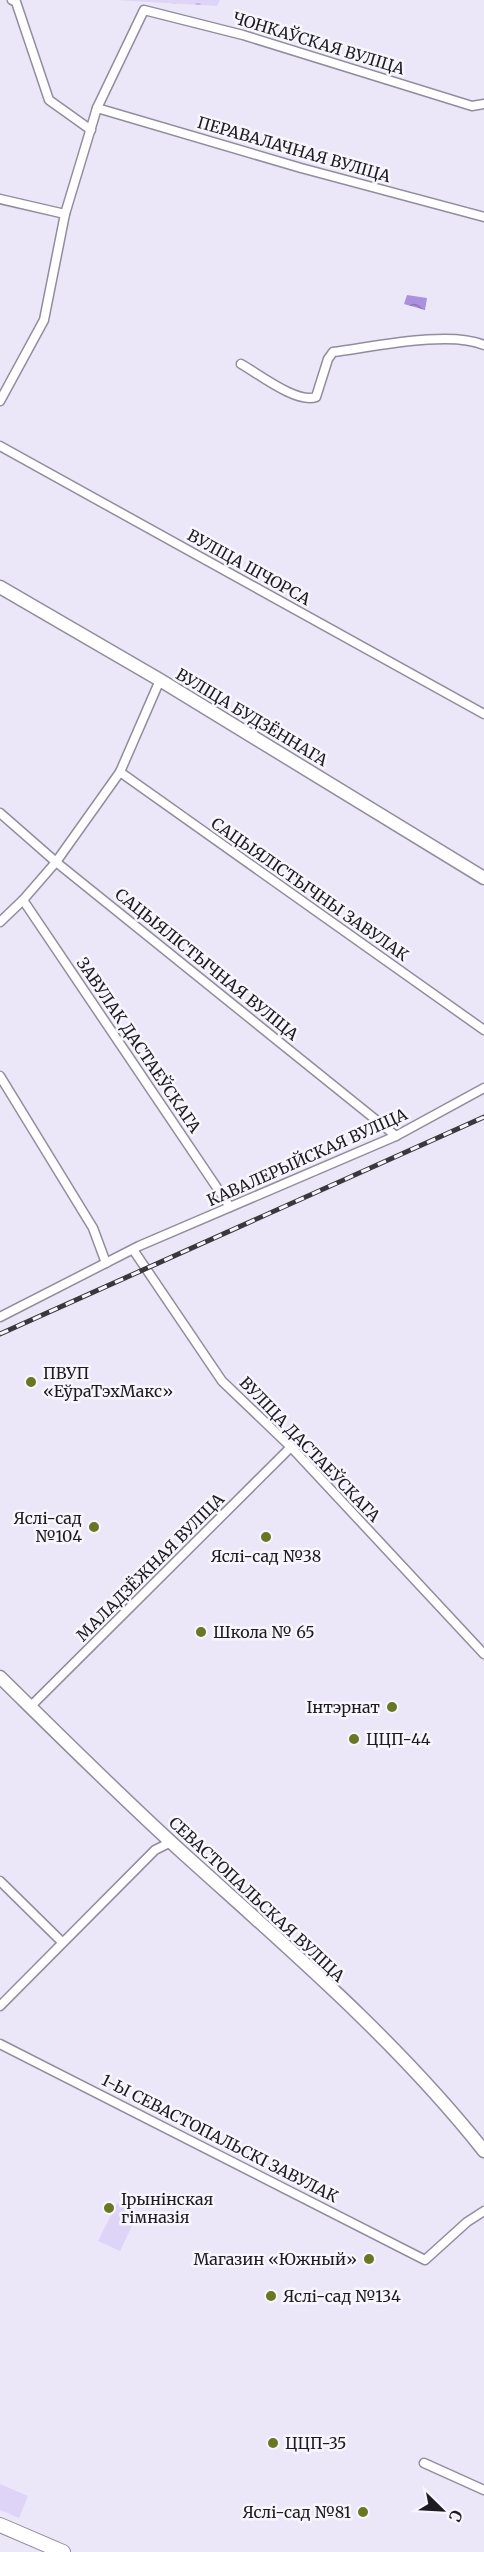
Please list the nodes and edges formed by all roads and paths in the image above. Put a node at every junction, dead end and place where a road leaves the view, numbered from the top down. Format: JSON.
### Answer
{"nodes":[{"id":1,"x":12,"y":0,"type":"edge"},
{"id":2,"x":484,"y":105,"type":"edge"},
{"id":3,"x":97,"y":108,"type":"junction"},
{"id":4,"x":91,"y":130,"type":"junction"},
{"id":5,"x":0,"y":199,"type":"edge"},
{"id":6,"x":64,"y":214,"type":"junction"},
{"id":7,"x":484,"y":217,"type":"edge"},
{"id":8,"x":484,"y":345,"type":"edge"},
{"id":9,"x":241,"y":363,"type":"dead end"},
{"id":10,"x":0,"y":401,"type":"edge"},
{"id":11,"x":0,"y":446,"type":"edge"},
{"id":12,"x":0,"y":587,"type":"edge"},
{"id":13,"x":160,"y":680,"type":"junction"},
{"id":14,"x":484,"y":714,"type":"edge"},
{"id":15,"x":120,"y":772,"type":"junction"},
{"id":16,"x":0,"y":813,"type":"edge"},
{"id":17,"x":56,"y":862,"type":"junction"},
{"id":18,"x":484,"y":878,"type":"edge"},
{"id":19,"x":23,"y":900,"type":"junction"},
{"id":20,"x":0,"y":922,"type":"edge"},
{"id":21,"x":484,"y":1030,"type":"edge"},
{"id":22,"x":0,"y":1076,"type":"edge"},
{"id":23,"x":484,"y":1088,"type":"edge"},
{"id":24,"x":396,"y":1136,"type":"junction"},
{"id":25,"x":230,"y":1207,"type":"junction"},
{"id":26,"x":136,"y":1249,"type":"junction"},
{"id":27,"x":106,"y":1263,"type":"junction"},
{"id":28,"x":0,"y":1317,"type":"edge"},
{"id":29,"x":291,"y":1447,"type":"junction"},
{"id":30,"x":484,"y":1654,"type":"edge"},
{"id":31,"x":0,"y":1677,"type":"edge"},
{"id":32,"x":30,"y":1707,"type":"junction"},
{"id":33,"x":171,"y":1842,"type":"junction"},
{"id":34,"x":0,"y":1881,"type":"edge"},
{"id":35,"x":62,"y":1942,"type":"junction"},
{"id":36,"x":0,"y":2006,"type":"edge"},
{"id":37,"x":0,"y":2044,"type":"edge"},
{"id":38,"x":484,"y":2151,"type":"edge"},
{"id":39,"x":484,"y":2211,"type":"edge"},
{"id":40,"x":424,"y":2463,"type":"dead end"},
{"id":41,"x":484,"y":2490,"type":"edge"},
{"id":42,"x":0,"y":2524,"type":"edge"},
{"id":43,"x":63,"y":2552,"type":"edge"}],
"edges":[{"from":1,"to":4,"type":"street"},
{"from":2,"to":3,"type":"street","name":"ЧОНКАЎСКАЯ ВУЛІЦА"},
{"from":3,"to":4,"type":"street"},
{"from":3,"to":7,"type":"street","name":"ПЕРАВАЛАЧНАЯ ВУЛІЦА"},
{"from":4,"to":6,"type":"street"},
{"from":5,"to":6,"type":"street"},
{"from":6,"to":10,"type":"street"},
{"from":8,"to":9,"type":"street"},
{"from":11,"to":14,"type":"street","name":"ВУЛІЦА ШЧОРСА"},
{"from":12,"to":13,"type":"street","name":"ВУЛІЦА БУДЗЁННАГА"},
{"from":13,"to":15,"type":"street"},
{"from":13,"to":18,"type":"street","name":"ВУЛІЦА БУДЗЁННАГА"},
{"from":15,"to":17,"type":"street"},
{"from":15,"to":21,"type":"street","name":"САЦЫЯЛІСТЫЧНЫ ЗАВУЛАК"},
{"from":16,"to":17,"type":"street","name":"САЦЫЯЛІСТЫЧНАЯ ВУЛІЦА"},
{"from":17,"to":19,"type":"street"},
{"from":17,"to":24,"type":"street","name":"САЦЫЯЛІСТЫЧНАЯ ВУЛІЦА"},
{"from":19,"to":20,"type":"street"},
{"from":19,"to":25,"type":"street","name":"ЗАВУЛАК ДАСТАЕЎСКАГА"},
{"from":22,"to":27,"type":"street"},
{"from":23,"to":24,"type":"street","name":"КАВАЛЕРЫЙСКАЯ ВУЛІЦА"},
{"from":24,"to":25,"type":"street","name":"КАВАЛЕРЫЙСКАЯ ВУЛІЦА"},
{"from":25,"to":26,"type":"street","name":"КАВАЛЕРЫЙСКАЯ ВУЛІЦА"},
{"from":26,"to":27,"type":"street"},
{"from":26,"to":29,"type":"street","name":"ВУЛІЦА ДАСТАЕЎСКАГА"},
{"from":27,"to":28,"type":"street"},
{"from":29,"to":30,"type":"street","name":"ВУЛІЦА ДАСТАЕЎСКАГА"},
{"from":29,"to":32,"type":"street","name":"МАЛАДЗЁЖНАЯ ВУЛІЦА"},
{"from":31,"to":32,"type":"street","name":"СЕВАСТОПАЛЬСКАЯ ВУЛІЦА"},
{"from":32,"to":33,"type":"street","name":"СЕВАСТОПАЛЬСКАЯ ВУЛІЦА"},
{"from":33,"to":35,"type":"street"},
{"from":33,"to":38,"type":"street","name":"СЕВАСТОПАЛЬСКАЯ ВУЛІЦА"},
{"from":34,"to":35,"type":"street"},
{"from":35,"to":36,"type":"street"},
{"from":37,"to":39,"type":"street","name":"1-Ы СЕВАСТОПАЛЬСКІ ЗАВУЛАК"},
{"from":40,"to":41,"type":"street"},
{"from":42,"to":43,"type":"main road"}]}
